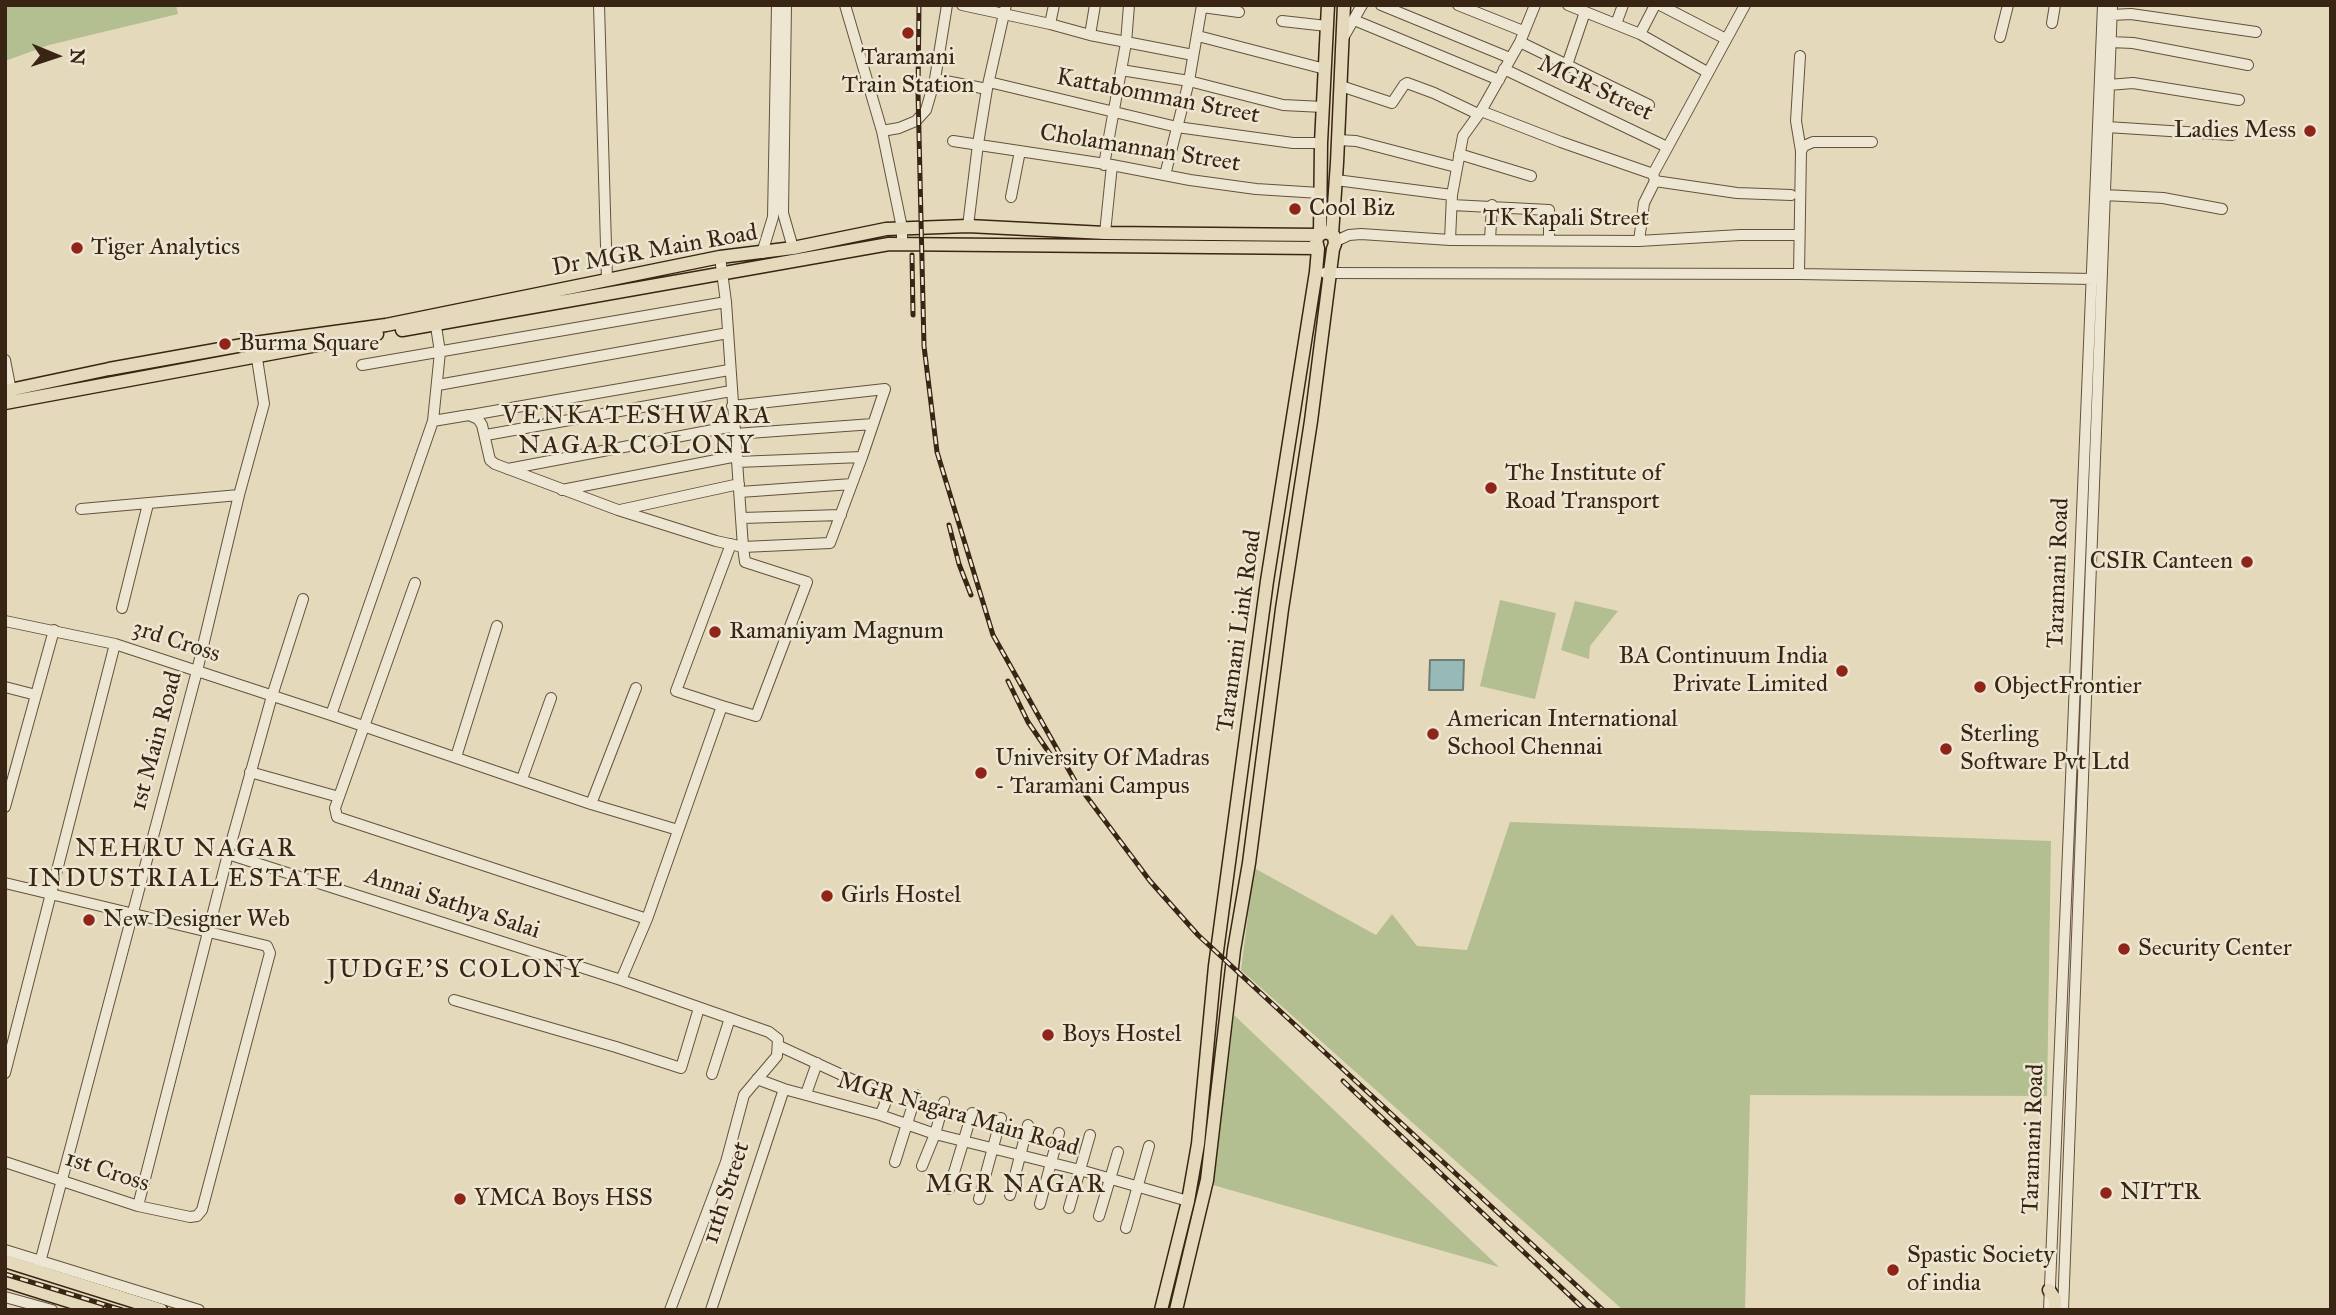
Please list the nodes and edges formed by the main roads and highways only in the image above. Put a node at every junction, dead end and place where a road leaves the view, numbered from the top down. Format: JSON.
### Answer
{"nodes":[{"id":1,"x":1328,"y":5,"type":"edge"},
{"id":2,"x":1344,"y":5,"type":"edge"},
{"id":3,"x":1325,"y":241,"type":"junction"},
{"id":4,"x":435,"y":319,"type":"junction"},
{"id":5,"x":7,"y":395,"type":"edge"},
{"id":6,"x":5,"y":1261,"type":"edge"},
{"id":7,"x":5,"y":1280,"type":"edge"},
{"id":8,"x":90,"y":1281,"type":"junction"},
{"id":9,"x":110,"y":1287,"type":"junction"},
{"id":10,"x":2049,"y":1290,"type":"road end"},
{"id":11,"x":82,"y":1305,"type":"junction"},
{"id":12,"x":97,"y":1310,"type":"edge"},
{"id":13,"x":103,"y":1310,"type":"edge"},
{"id":14,"x":161,"y":1310,"type":"edge"},
{"id":15,"x":1161,"y":1310,"type":"edge"},
{"id":16,"x":1176,"y":1310,"type":"edge"},
{"id":17,"x":2055,"y":1310,"type":"edge"}],
"edges":[{"from":1,"to":3,"type":"main road"},
{"from":2,"to":3,"type":"main road"},
{"from":3,"to":4,"type":"main road","name":"Dr MGR Main Road"},
{"from":3,"to":4,"type":"main road","name":"Dr MGR Main Road"},
{"from":3,"to":15,"type":"main road","name":"Taramani Link Road"},
{"from":3,"to":16,"type":"main road","name":"Taramani Link Road"},
{"from":4,"to":5,"type":"main road","name":"Dr MGR Main Road"},
{"from":6,"to":8,"type":"main road"},
{"from":7,"to":11,"type":"main road"},
{"from":8,"to":9,"type":"main road"},
{"from":8,"to":11,"type":"main road"},
{"from":9,"to":13,"type":"main road"},
{"from":9,"to":14,"type":"main road"},
{"from":10,"to":17,"type":"main road"},
{"from":11,"to":12,"type":"main road"}]}
